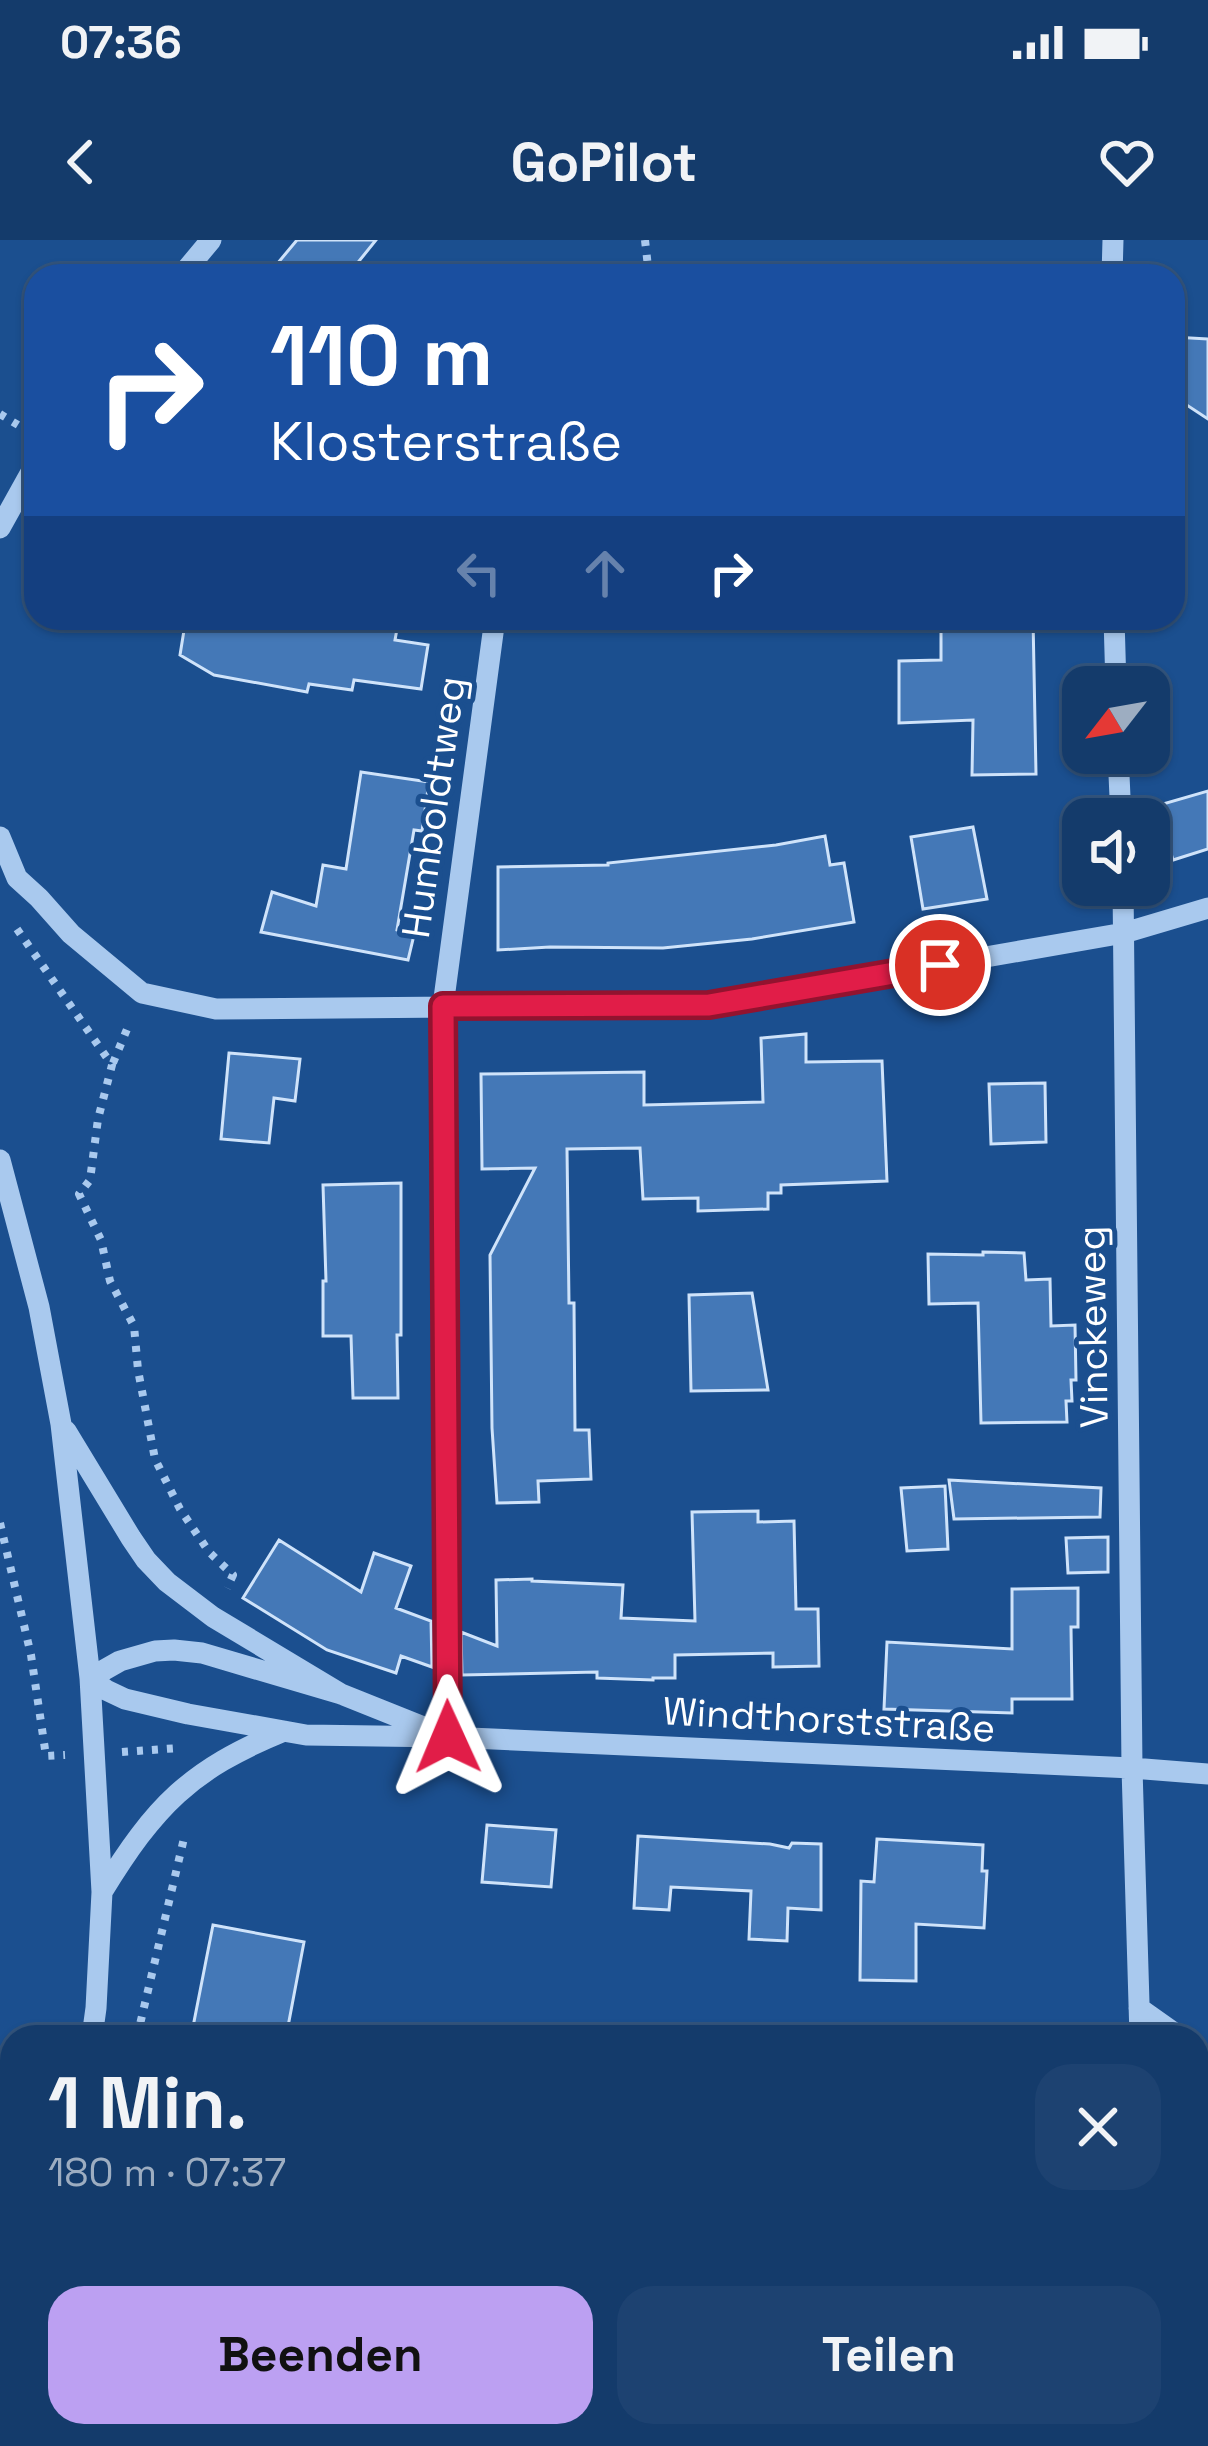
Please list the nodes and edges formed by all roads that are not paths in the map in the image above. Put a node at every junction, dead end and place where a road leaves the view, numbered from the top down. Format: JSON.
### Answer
{"nodes":[{"id":1,"x":211,"y":240,"type":"edge"},
{"id":2,"x":192,"y":264,"type":"edge"},
{"id":3,"x":24,"y":485,"type":"edge"},
{"id":4,"x":0,"y":528,"type":"edge"},
{"id":5,"x":493,"y":630,"type":"edge"},
{"id":6,"x":1114,"y":630,"type":"edge"},
{"id":7,"x":1115,"y":666,"type":"edge"},
{"id":8,"x":0,"y":837,"type":"edge"},
{"id":9,"x":9,"y":884,"type":"edge"},
{"id":10,"x":1123,"y":906,"type":"edge"},
{"id":11,"x":1208,"y":908,"type":"edge"},
{"id":12,"x":1124,"y":933,"type":"junction"},
{"id":13,"x":443,"y":1006,"type":"junction"},
{"id":14,"x":0,"y":1160,"type":"edge"},
{"id":15,"x":62,"y":1424,"type":"junction"},
{"id":16,"x":90,"y":1678,"type":"junction"},
{"id":17,"x":341,"y":1694,"type":"junction"},
{"id":18,"x":284,"y":1731,"type":"junction"},
{"id":19,"x":448,"y":1737,"type":"junction"},
{"id":20,"x":1132,"y":1768,"type":"junction"},
{"id":21,"x":1208,"y":1774,"type":"edge"},
{"id":22,"x":102,"y":1892,"type":"junction"},
{"id":23,"x":1139,"y":2008,"type":"junction"},
{"id":24,"x":94,"y":2025,"type":"edge"},
{"id":25,"x":1140,"y":2025,"type":"edge"},
{"id":26,"x":1163,"y":2025,"type":"edge"}],
"edges":[{"from":1,"to":2,"type":"street"},
{"from":3,"to":4,"type":"street"},
{"from":5,"to":13,"type":"street","name":"Humboldtweg"},
{"from":6,"to":7,"type":"street"},
{"from":8,"to":9,"type":"street"},
{"from":9,"to":13,"type":"street"},
{"from":10,"to":12,"type":"street","name":"Vinckeweg"},
{"from":11,"to":12,"type":"street"},
{"from":12,"to":13,"type":"street"},
{"from":12,"to":20,"type":"street","name":"Vinckeweg"},
{"from":13,"to":19,"type":"street","name":"Humboldtweg"},
{"from":14,"to":15,"type":"street"},
{"from":15,"to":16,"type":"street"},
{"from":15,"to":17,"type":"street","name":"Windthorststraße"},
{"from":16,"to":17,"type":"street","name":"Windthorststraße"},
{"from":16,"to":18,"type":"street","name":"Windthorststraße"},
{"from":16,"to":22,"type":"street"},
{"from":17,"to":19,"type":"street","name":"Windthorststraße"},
{"from":18,"to":19,"type":"street","name":"Windthorststraße"},
{"from":18,"to":22,"type":"street","name":"Windthorststraße"},
{"from":19,"to":20,"type":"street","name":"Windthorststraße"},
{"from":20,"to":21,"type":"street","name":"Windthorststraße"},
{"from":20,"to":23,"type":"street","name":"Vinckeweg"},
{"from":22,"to":24,"type":"street"},
{"from":23,"to":25,"type":"street","name":"Vinckeweg"},
{"from":23,"to":26,"type":"street"}]}
